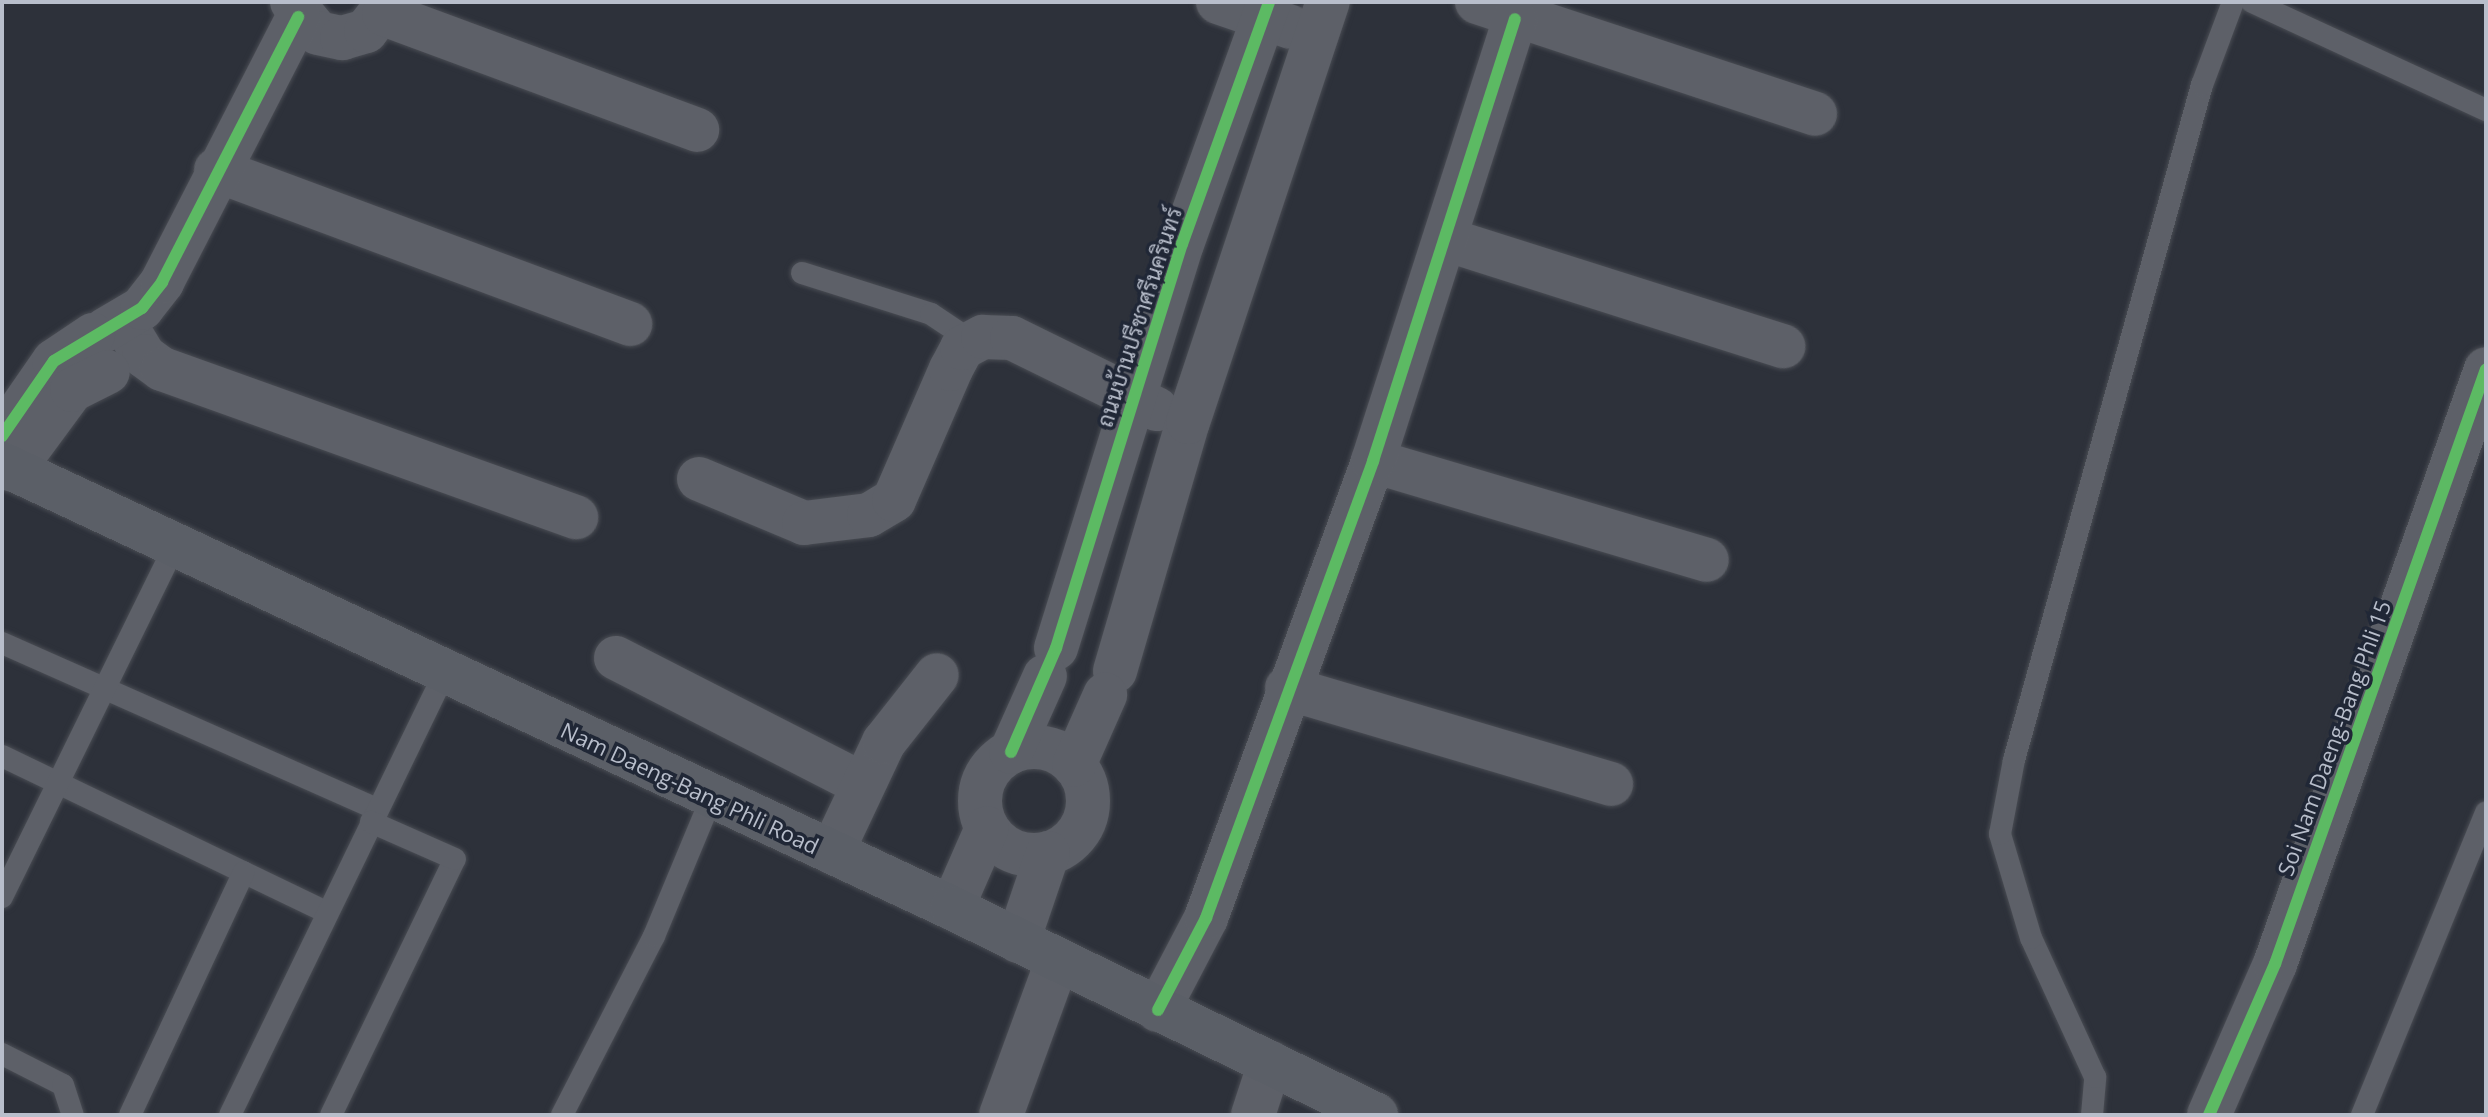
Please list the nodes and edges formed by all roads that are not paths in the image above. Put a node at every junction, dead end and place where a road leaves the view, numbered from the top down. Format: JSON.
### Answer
{"nodes":[{"id":1,"x":1218,"y":2,"type":"edge"},
{"id":2,"x":2233,"y":2,"type":"edge"},
{"id":3,"x":2252,"y":2,"type":"edge"},
{"id":4,"x":386,"y":8,"type":"edge"},
{"id":5,"x":1266,"y":9,"type":"edge"},
{"id":6,"x":295,"y":10,"type":"edge"},
{"id":7,"x":1496,"y":10,"type":"edge"},
{"id":8,"x":1322,"y":20,"type":"edge"},
{"id":9,"x":2486,"y":110,"type":"edge"},
{"id":10,"x":1815,"y":114,"type":"dead end"},
{"id":11,"x":697,"y":130,"type":"dead end"},
{"id":12,"x":216,"y":170,"type":"junction"},
{"id":13,"x":1445,"y":239,"type":"junction"},
{"id":14,"x":802,"y":273,"type":"dead end"},
{"id":15,"x":630,"y":324,"type":"dead end"},
{"id":16,"x":973,"y":342,"type":"junction"},
{"id":17,"x":1783,"y":346,"type":"dead end"},
{"id":18,"x":116,"y":347,"type":"junction"},
{"id":19,"x":2486,"y":369,"type":"edge"},
{"id":20,"x":1132,"y":399,"type":"junction"},
{"id":21,"x":1188,"y":422,"type":"junction"},
{"id":22,"x":6,"y":457,"type":"edge"},
{"id":23,"x":1373,"y":461,"type":"junction"},
{"id":24,"x":699,"y":479,"type":"dead end"},
{"id":25,"x":576,"y":517,"type":"dead end"},
{"id":26,"x":175,"y":546,"type":"junction"},
{"id":27,"x":1707,"y":560,"type":"dead end"},
{"id":28,"x":2,"y":643,"type":"edge"},
{"id":29,"x":616,"y":658,"type":"dead end"},
{"id":30,"x":444,"y":675,"type":"junction"},
{"id":31,"x":937,"y":675,"type":"dead end"},
{"id":32,"x":103,"y":688,"type":"junction"},
{"id":33,"x":1287,"y":688,"type":"junction"},
{"id":34,"x":1011,"y":752,"type":"junction"},
{"id":35,"x":2,"y":756,"type":"edge"},
{"id":36,"x":1074,"y":765,"type":"junction"},
{"id":37,"x":56,"y":780,"type":"junction"},
{"id":38,"x":860,"y":783,"type":"junction"},
{"id":39,"x":1611,"y":784,"type":"dead end"},
{"id":40,"x":712,"y":797,"type":"junction"},
{"id":41,"x":2486,"y":812,"type":"edge"},
{"id":42,"x":374,"y":816,"type":"junction"},
{"id":43,"x":987,"y":828,"type":"junction"},
{"id":44,"x":832,"y":852,"type":"junction"},
{"id":45,"x":1048,"y":853,"type":"junction"},
{"id":46,"x":244,"y":872,"type":"junction"},
{"id":47,"x":2,"y":897,"type":"edge"},
{"id":48,"x":952,"y":908,"type":"junction"},
{"id":49,"x":326,"y":912,"type":"junction"},
{"id":50,"x":1018,"y":941,"type":"junction"},
{"id":51,"x":1057,"y":962,"type":"junction"},
{"id":52,"x":1158,"y":1010,"type":"junction"},
{"id":53,"x":2,"y":1054,"type":"edge"},
{"id":54,"x":1270,"y":1063,"type":"junction"},
{"id":55,"x":73,"y":1115,"type":"edge"},
{"id":56,"x":130,"y":1115,"type":"edge"},
{"id":57,"x":230,"y":1115,"type":"edge"},
{"id":58,"x":331,"y":1115,"type":"edge"},
{"id":59,"x":562,"y":1115,"type":"edge"},
{"id":60,"x":1001,"y":1115,"type":"edge"},
{"id":61,"x":1253,"y":1115,"type":"edge"},
{"id":62,"x":1376,"y":1115,"type":"edge"},
{"id":63,"x":2092,"y":1115,"type":"edge"},
{"id":64,"x":2209,"y":1115,"type":"edge"},
{"id":65,"x":2362,"y":1115,"type":"edge"}],
"edges":[{"from":1,"to":5,"type":"street"},
{"from":2,"to":63,"type":"lane"},
{"from":3,"to":9,"type":"lane"},
{"from":4,"to":6,"type":"street"},
{"from":4,"to":11,"type":"street"},
{"from":5,"to":8,"type":"street"},
{"from":5,"to":20,"type":"street","name":"ถนนบ้านปรีชาศรีนครินทร์"},
{"from":6,"to":12,"type":"street"},
{"from":7,"to":10,"type":"street"},
{"from":7,"to":13,"type":"street"},
{"from":8,"to":21,"type":"street"},
{"from":12,"to":15,"type":"street"},
{"from":12,"to":18,"type":"street"},
{"from":13,"to":17,"type":"street"},
{"from":13,"to":23,"type":"street"},
{"from":14,"to":16,"type":"lane"},
{"from":16,"to":20,"type":"street"},
{"from":16,"to":24,"type":"street"},
{"from":18,"to":22,"type":"street"},
{"from":18,"to":25,"type":"street"},
{"from":19,"to":64,"type":"street","name":"Soi Nam Daeng-Bang Phli 15"},
{"from":20,"to":21,"type":"street"},
{"from":20,"to":34,"type":"street","name":"ถนนบ้านปรีชาศรีนครินทร์"},
{"from":21,"to":36,"type":"street"},
{"from":22,"to":26,"type":"main road","name":"Nam Daeng-Bang Phli Road"},
{"from":23,"to":27,"type":"street"},
{"from":23,"to":33,"type":"street"},
{"from":26,"to":30,"type":"main road","name":"Nam Daeng-Bang Phli Road"},
{"from":26,"to":32,"type":"lane"},
{"from":28,"to":32,"type":"lane"},
{"from":29,"to":38,"type":"street"},
{"from":30,"to":40,"type":"main road","name":"Nam Daeng-Bang Phli Road"},
{"from":30,"to":42,"type":"lane"},
{"from":31,"to":38,"type":"street"},
{"from":32,"to":37,"type":"lane"},
{"from":32,"to":42,"type":"lane"},
{"from":33,"to":39,"type":"street"},
{"from":33,"to":52,"type":"street"},
{"from":34,"to":36,"type":"street"},
{"from":34,"to":43,"type":"street"},
{"from":35,"to":37,"type":"lane"},
{"from":36,"to":45,"type":"street"},
{"from":37,"to":46,"type":"lane"},
{"from":37,"to":47,"type":"lane"},
{"from":38,"to":44,"type":"street"},
{"from":40,"to":44,"type":"main road","name":"Nam Daeng-Bang Phli Road"},
{"from":40,"to":59,"type":"lane"},
{"from":41,"to":65,"type":"lane"},
{"from":42,"to":49,"type":"lane"},
{"from":42,"to":58,"type":"lane"},
{"from":43,"to":45,"type":"street"},
{"from":43,"to":48,"type":"street"},
{"from":44,"to":48,"type":"main road","name":"Nam Daeng-Bang Phli Road"},
{"from":45,"to":50,"type":"street"},
{"from":46,"to":49,"type":"lane"},
{"from":46,"to":56,"type":"lane"},
{"from":48,"to":50,"type":"main road","name":"Nam Daeng-Bang Phli Road"},
{"from":49,"to":57,"type":"lane"},
{"from":50,"to":51,"type":"main road","name":"Nam Daeng-Bang Phli Road"},
{"from":51,"to":52,"type":"main road","name":"Nam Daeng-Bang Phli Road"},
{"from":51,"to":60,"type":"street"},
{"from":52,"to":54,"type":"main road","name":"Nam Daeng-Bang Phli Road"},
{"from":53,"to":55,"type":"lane"},
{"from":54,"to":61,"type":"street"},
{"from":54,"to":62,"type":"main road","name":"Nam Daeng-Bang Phli Road"}]}
